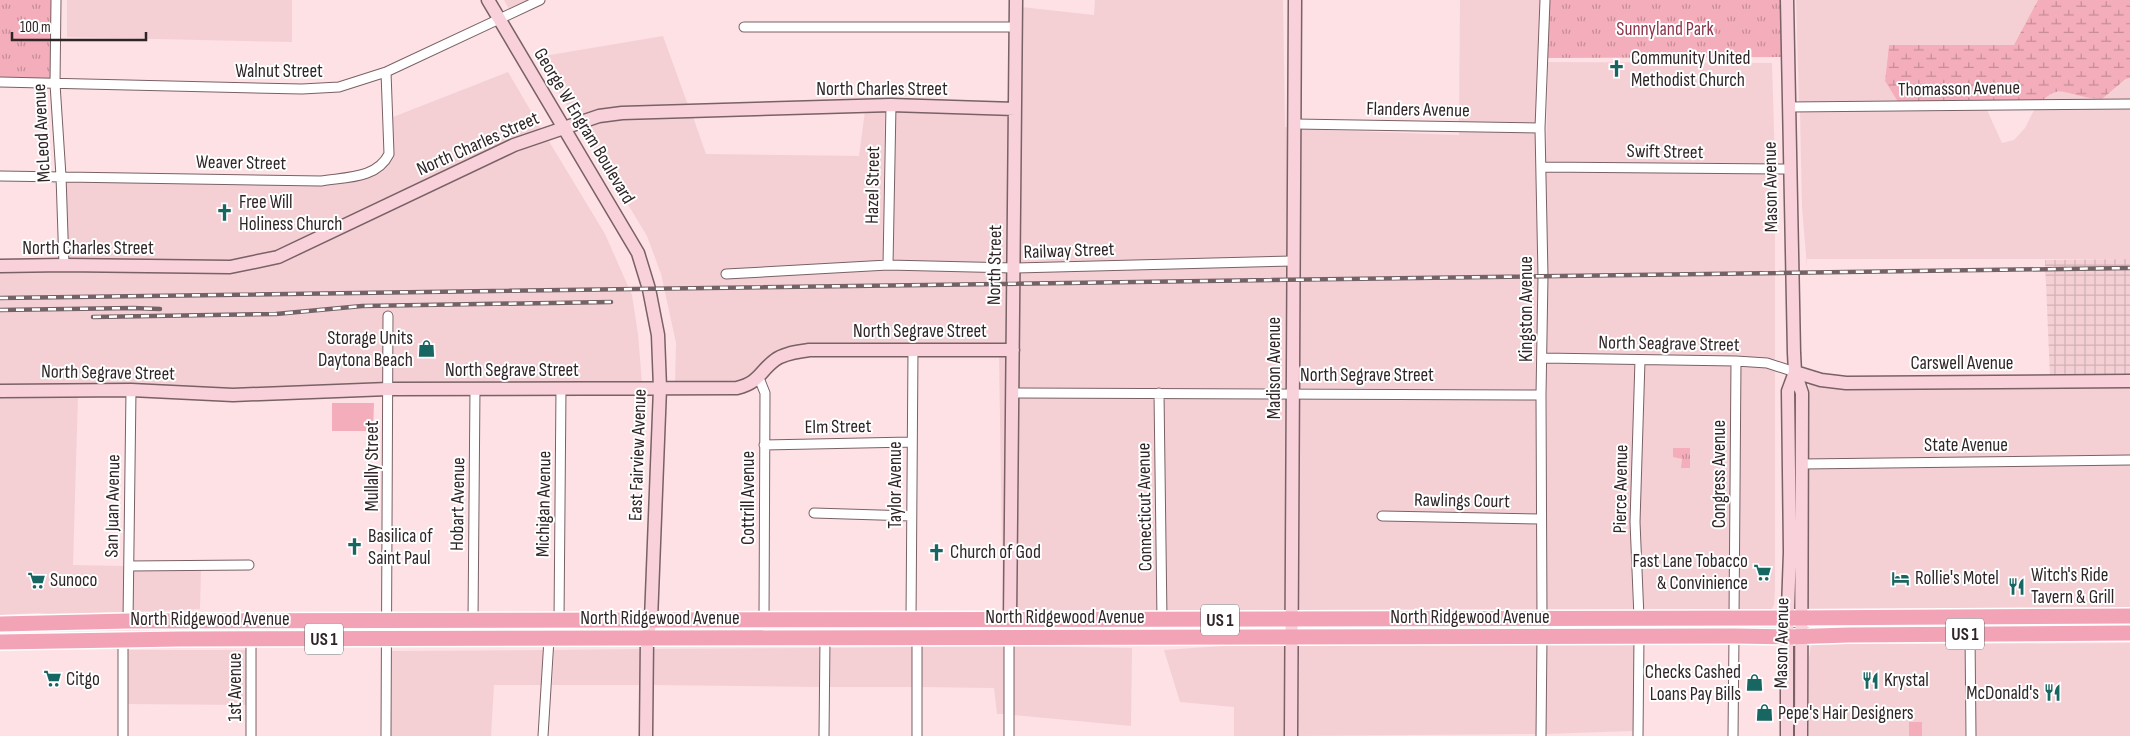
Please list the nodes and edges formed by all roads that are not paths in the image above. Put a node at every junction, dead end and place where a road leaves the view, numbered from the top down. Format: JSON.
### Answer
{"nodes":[{"id":1,"x":56,"y":0,"type":"edge"},
{"id":2,"x":488,"y":0,"type":"edge"},
{"id":3,"x":540,"y":0,"type":"edge"},
{"id":4,"x":1016,"y":0,"type":"edge"},
{"id":5,"x":1295,"y":0,"type":"edge"},
{"id":6,"x":1545,"y":0,"type":"edge"},
{"id":7,"x":1787,"y":0,"type":"edge"},
{"id":8,"x":499,"y":19,"type":"junction"},
{"id":9,"x":744,"y":27,"type":"dead end"},
{"id":10,"x":1016,"y":27,"type":"junction"},
{"id":11,"x":386,"y":72,"type":"junction"},
{"id":12,"x":0,"y":82,"type":"edge"},
{"id":13,"x":55,"y":84,"type":"junction"},
{"id":14,"x":2130,"y":104,"type":"edge"},
{"id":15,"x":891,"y":105,"type":"junction"},
{"id":16,"x":1789,"y":107,"type":"junction"},
{"id":17,"x":1015,"y":109,"type":"junction"},
{"id":18,"x":1294,"y":124,"type":"junction"},
{"id":19,"x":562,"y":128,"type":"junction"},
{"id":20,"x":1540,"y":128,"type":"junction"},
{"id":21,"x":1540,"y":167,"type":"junction"},
{"id":22,"x":1790,"y":169,"type":"junction"},
{"id":23,"x":0,"y":176,"type":"edge"},
{"id":24,"x":61,"y":176,"type":"junction"},
{"id":25,"x":1293,"y":261,"type":"junction"},
{"id":26,"x":64,"y":265,"type":"junction"},
{"id":27,"x":888,"y":265,"type":"junction"},
{"id":28,"x":0,"y":266,"type":"edge"},
{"id":29,"x":1014,"y":268,"type":"junction"},
{"id":30,"x":645,"y":274,"type":"joint"},
{"id":31,"x":726,"y":274,"type":"dead end"},
{"id":32,"x":388,"y":316,"type":"dead end"},
{"id":33,"x":912,"y":350,"type":"junction"},
{"id":34,"x":1013,"y":350,"type":"junction"},
{"id":35,"x":1542,"y":358,"type":"junction"},
{"id":36,"x":1640,"y":360,"type":"junction"},
{"id":37,"x":1736,"y":361,"type":"junction"},
{"id":38,"x":1795,"y":372,"type":"junction"},
{"id":39,"x":759,"y":378,"type":"junction"},
{"id":40,"x":2130,"y":381,"type":"edge"},
{"id":41,"x":475,"y":388,"type":"junction"},
{"id":42,"x":561,"y":388,"type":"junction"},
{"id":43,"x":660,"y":388,"type":"junction"},
{"id":44,"x":388,"y":389,"type":"junction"},
{"id":45,"x":131,"y":390,"type":"junction"},
{"id":46,"x":0,"y":392,"type":"edge"},
{"id":47,"x":1012,"y":393,"type":"junction"},
{"id":48,"x":1159,"y":393,"type":"junction"},
{"id":49,"x":1293,"y":393,"type":"junction"},
{"id":50,"x":1541,"y":394,"type":"junction"},
{"id":51,"x":912,"y":442,"type":"junction"},
{"id":52,"x":764,"y":445,"type":"junction"},
{"id":53,"x":2130,"y":460,"type":"edge"},
{"id":54,"x":1802,"y":464,"type":"junction"},
{"id":55,"x":814,"y":513,"type":"dead end"},
{"id":56,"x":911,"y":516,"type":"junction"},
{"id":57,"x":1382,"y":516,"type":"dead end"},
{"id":58,"x":1541,"y":519,"type":"junction"},
{"id":59,"x":249,"y":565,"type":"dead end"},
{"id":60,"x":129,"y":566,"type":"junction"},
{"id":61,"x":2130,"y":616,"type":"edge"},
{"id":62,"x":1639,"y":618,"type":"junction"},
{"id":63,"x":1734,"y":618,"type":"junction"},
{"id":64,"x":1795,"y":618,"type":"junction"},
{"id":65,"x":1542,"y":619,"type":"junction"},
{"id":66,"x":651,"y":620,"type":"junction"},
{"id":67,"x":764,"y":620,"type":"junction"},
{"id":68,"x":845,"y":620,"type":"junction"},
{"id":69,"x":1010,"y":620,"type":"junction"},
{"id":70,"x":1162,"y":620,"type":"junction"},
{"id":71,"x":1292,"y":620,"type":"junction"},
{"id":72,"x":128,"y":621,"type":"junction"},
{"id":73,"x":387,"y":621,"type":"junction"},
{"id":74,"x":473,"y":621,"type":"junction"},
{"id":75,"x":559,"y":621,"type":"junction"},
{"id":76,"x":911,"y":621,"type":"junction"},
{"id":77,"x":0,"y":624,"type":"edge"},
{"id":78,"x":2130,"y":633,"type":"edge"},
{"id":79,"x":1970,"y":634,"type":"junction"},
{"id":80,"x":1542,"y":636,"type":"junction"},
{"id":81,"x":1639,"y":636,"type":"junction"},
{"id":82,"x":1734,"y":636,"type":"junction"},
{"id":83,"x":1292,"y":637,"type":"junction"},
{"id":84,"x":1794,"y":637,"type":"junction"},
{"id":85,"x":647,"y":638,"type":"junction"},
{"id":86,"x":825,"y":638,"type":"junction"},
{"id":87,"x":917,"y":638,"type":"junction"},
{"id":88,"x":1009,"y":638,"type":"junction"},
{"id":89,"x":123,"y":639,"type":"junction"},
{"id":90,"x":251,"y":639,"type":"junction"},
{"id":91,"x":387,"y":639,"type":"junction"},
{"id":92,"x":549,"y":639,"type":"junction"},
{"id":93,"x":0,"y":642,"type":"edge"},
{"id":94,"x":123,"y":736,"type":"edge"},
{"id":95,"x":251,"y":736,"type":"edge"},
{"id":96,"x":386,"y":736,"type":"edge"},
{"id":97,"x":543,"y":736,"type":"edge"},
{"id":98,"x":646,"y":736,"type":"edge"},
{"id":99,"x":824,"y":736,"type":"edge"},
{"id":100,"x":917,"y":736,"type":"edge"},
{"id":101,"x":1009,"y":736,"type":"edge"},
{"id":102,"x":1291,"y":736,"type":"edge"},
{"id":103,"x":1541,"y":736,"type":"edge"},
{"id":104,"x":1638,"y":736,"type":"edge"},
{"id":105,"x":1733,"y":736,"type":"edge"},
{"id":106,"x":1788,"y":736,"type":"edge"},
{"id":107,"x":1801,"y":736,"type":"edge"},
{"id":108,"x":1970,"y":736,"type":"edge"}],
"edges":[{"from":1,"to":13,"type":"street","name":"McLeod Avenue"},
{"from":2,"to":8,"type":"street","name":"George W Engram Boulevard"},
{"from":3,"to":8,"type":"street","name":"Walnut Street"},
{"from":4,"to":10,"type":"street","name":"North Street"},
{"from":5,"to":18,"type":"street","name":"Madison Avenue"},
{"from":6,"to":20,"type":"street","name":"Kingston Avenue"},
{"from":7,"to":16,"type":"street","name":"Mason Avenue"},
{"from":8,"to":11,"type":"street","name":"Walnut Street"},
{"from":8,"to":19,"type":"street","name":"George W Engram Boulevard"},
{"from":9,"to":10,"type":"street"},
{"from":10,"to":17,"type":"street","name":"North Street"},
{"from":11,"to":13,"type":"street","name":"Walnut Street"},
{"from":11,"to":24,"type":"street","name":"Weaver Street"},
{"from":12,"to":13,"type":"street","name":"Walnut Street"},
{"from":13,"to":24,"type":"street","name":"McLeod Avenue"},
{"from":14,"to":16,"type":"street","name":"Thomasson Avenue"},
{"from":15,"to":17,"type":"street","name":"North Charles Street"},
{"from":15,"to":19,"type":"street","name":"North Charles Street"},
{"from":15,"to":27,"type":"street","name":"Hazel Street"},
{"from":16,"to":22,"type":"street","name":"Mason Avenue"},
{"from":17,"to":29,"type":"street","name":"North Street"},
{"from":18,"to":20,"type":"street","name":"Flanders Avenue"},
{"from":18,"to":25,"type":"street","name":"Madison Avenue"},
{"from":19,"to":26,"type":"street","name":"North Charles Street"},
{"from":19,"to":30,"type":"street","name":"George W Engram Boulevard"},
{"from":20,"to":21,"type":"street","name":"Kingston Avenue"},
{"from":21,"to":22,"type":"street","name":"Swift Street"},
{"from":21,"to":35,"type":"street","name":"Kingston Avenue"},
{"from":22,"to":38,"type":"street","name":"Mason Avenue"},
{"from":23,"to":24,"type":"street","name":"Weaver Street"},
{"from":24,"to":26,"type":"street","name":"McLeod Avenue"},
{"from":25,"to":29,"type":"street","name":"Railway Street"},
{"from":25,"to":49,"type":"street","name":"Madison Avenue"},
{"from":26,"to":28,"type":"street","name":"North Charles Street"},
{"from":27,"to":29,"type":"street","name":"Railway Street"},
{"from":27,"to":31,"type":"street","name":"Railway Street"},
{"from":29,"to":34,"type":"street","name":"North Street"},
{"from":30,"to":43,"type":"street","name":"East Fairview Avenue"},
{"from":32,"to":44,"type":"street","name":"Mullally Street"},
{"from":33,"to":34,"type":"street","name":"North Segrave Street"},
{"from":33,"to":39,"type":"street","name":"North Segrave Street"},
{"from":33,"to":51,"type":"street","name":"Taylor Avenue"},
{"from":34,"to":47,"type":"street","name":"North Street"},
{"from":35,"to":36,"type":"street","name":"North Seagrave Street"},
{"from":35,"to":50,"type":"street","name":"Kingston Avenue"},
{"from":36,"to":37,"type":"street","name":"North Seagrave Street"},
{"from":36,"to":62,"type":"street","name":"Pierce Avenue"},
{"from":37,"to":38,"type":"street","name":"North Seagrave Street"},
{"from":37,"to":63,"type":"street","name":"Congress Avenue"},
{"from":38,"to":40,"type":"street","name":"Carswell Avenue"},
{"from":38,"to":54,"type":"street","name":"Mason Avenue"},
{"from":38,"to":64,"type":"street","name":"Mason Avenue"},
{"from":39,"to":43,"type":"street","name":"North Segrave Street"},
{"from":39,"to":52,"type":"street","name":"Cottrill Avenue"},
{"from":41,"to":42,"type":"street","name":"North Segrave Street"},
{"from":41,"to":44,"type":"street","name":"North Segrave Street"},
{"from":41,"to":74,"type":"street","name":"Hobart Avenue"},
{"from":42,"to":43,"type":"street","name":"North Segrave Street"},
{"from":42,"to":75,"type":"street","name":"Michigan Avenue"},
{"from":43,"to":66,"type":"street","name":"East Fairview Avenue"},
{"from":44,"to":45,"type":"street","name":"North Segrave Street"},
{"from":44,"to":73,"type":"street","name":"Mullally Street"},
{"from":45,"to":46,"type":"street","name":"North Segrave Street"},
{"from":45,"to":60,"type":"street","name":"San Juan Avenue"},
{"from":47,"to":48,"type":"street","name":"North Segrave Street"},
{"from":47,"to":69,"type":"street","name":"North Street"},
{"from":48,"to":49,"type":"street","name":"North Segrave Street"},
{"from":48,"to":70,"type":"street","name":"Connecticut Avenue"},
{"from":49,"to":50,"type":"street","name":"North Segrave Street"},
{"from":49,"to":71,"type":"street","name":"Madison Avenue"},
{"from":50,"to":58,"type":"street","name":"Kingston Avenue"},
{"from":51,"to":52,"type":"street","name":"Elm Street"},
{"from":51,"to":56,"type":"street","name":"Taylor Avenue"},
{"from":52,"to":67,"type":"street","name":"Cottrill Avenue"},
{"from":53,"to":54,"type":"street","name":"State Avenue"},
{"from":54,"to":64,"type":"street","name":"Mason Avenue"},
{"from":55,"to":56,"type":"street"},
{"from":56,"to":76,"type":"street","name":"Taylor Avenue"},
{"from":57,"to":58,"type":"street","name":"Rawlings Court"},
{"from":58,"to":65,"type":"street","name":"Kingston Avenue"},
{"from":59,"to":60,"type":"street"},
{"from":60,"to":72,"type":"street","name":"San Juan Avenue"},
{"from":61,"to":64,"type":"main road","name":"North Ridgewood Avenue","number":"US 1"},
{"from":62,"to":63,"type":"main road","name":"North Ridgewood Avenue","number":"US 1"},
{"from":62,"to":65,"type":"main road","name":"North Ridgewood Avenue","number":"US 1"},
{"from":63,"to":64,"type":"main road","name":"North Ridgewood Avenue","number":"US 1"},
{"from":64,"to":84,"type":"street","name":"Mason Avenue"},
{"from":65,"to":71,"type":"main road","name":"North Ridgewood Avenue","number":"US 1"},
{"from":66,"to":67,"type":"main road","name":"North Ridgewood Avenue","number":"US 1"},
{"from":66,"to":75,"type":"main road","name":"North Ridgewood Avenue","number":"US 1"},
{"from":66,"to":85,"type":"street","name":"East Fairview Avenue"},
{"from":67,"to":68,"type":"main road","name":"North Ridgewood Avenue","number":"US 1"},
{"from":68,"to":76,"type":"main road","name":"North Ridgewood Avenue","number":"US 1"},
{"from":68,"to":86,"type":"main road"},
{"from":69,"to":70,"type":"main road","name":"North Ridgewood Avenue","number":"US 1"},
{"from":69,"to":76,"type":"main road","name":"North Ridgewood Avenue","number":"US 1"},
{"from":70,"to":71,"type":"main road","name":"North Ridgewood Avenue","number":"US 1"},
{"from":71,"to":83,"type":"street","name":"Madison Avenue"},
{"from":72,"to":73,"type":"main road","name":"North Ridgewood Avenue","number":"US 1"},
{"from":72,"to":77,"type":"main road","name":"North Ridgewood Avenue","number":"US 1"},
{"from":73,"to":74,"type":"main road","name":"North Ridgewood Avenue","number":"US 1"},
{"from":73,"to":91,"type":"street","name":"Mullally Street"},
{"from":74,"to":75,"type":"main road","name":"North Ridgewood Avenue","number":"US 1"},
{"from":78,"to":79,"type":"main road","name":"North Ridgewood Avenue","number":"US 1"},
{"from":79,"to":84,"type":"main road","name":"North Ridgewood Avenue","number":"US 1"},
{"from":79,"to":108,"type":"street"},
{"from":80,"to":81,"type":"main road","name":"North Ridgewood Avenue","number":"US 1"},
{"from":80,"to":83,"type":"main road","name":"North Ridgewood Avenue","number":"US 1"},
{"from":80,"to":103,"type":"street"},
{"from":81,"to":82,"type":"main road","name":"North Ridgewood Avenue","number":"US 1"},
{"from":81,"to":104,"type":"street"},
{"from":82,"to":84,"type":"main road","name":"North Ridgewood Avenue","number":"US 1"},
{"from":82,"to":105,"type":"street"},
{"from":83,"to":88,"type":"main road","name":"North Ridgewood Avenue","number":"US 1"},
{"from":83,"to":102,"type":"street","name":"Madison Avenue"},
{"from":84,"to":106,"type":"street","name":"Mason Avenue"},
{"from":84,"to":107,"type":"street","name":"Mason Avenue"},
{"from":85,"to":86,"type":"main road","name":"North Ridgewood Avenue","number":"US 1"},
{"from":85,"to":92,"type":"main road","name":"North Ridgewood Avenue","number":"US 1"},
{"from":85,"to":98,"type":"street","name":"East Fairview Avenue"},
{"from":86,"to":87,"type":"main road","name":"North Ridgewood Avenue","number":"US 1"},
{"from":86,"to":99,"type":"street"},
{"from":87,"to":88,"type":"main road","name":"North Ridgewood Avenue","number":"US 1"},
{"from":87,"to":100,"type":"street"},
{"from":88,"to":101,"type":"street"},
{"from":89,"to":90,"type":"main road","name":"North Ridgewood Avenue","number":"US 1"},
{"from":89,"to":93,"type":"main road","name":"North Ridgewood Avenue","number":"US 1"},
{"from":89,"to":94,"type":"street"},
{"from":90,"to":91,"type":"main road","name":"North Ridgewood Avenue","number":"US 1"},
{"from":90,"to":95,"type":"street","name":"1st Avenue"},
{"from":91,"to":92,"type":"main road","name":"North Ridgewood Avenue","number":"US 1"},
{"from":91,"to":96,"type":"street","name":"Mullally Street"},
{"from":92,"to":97,"type":"street"}]}
